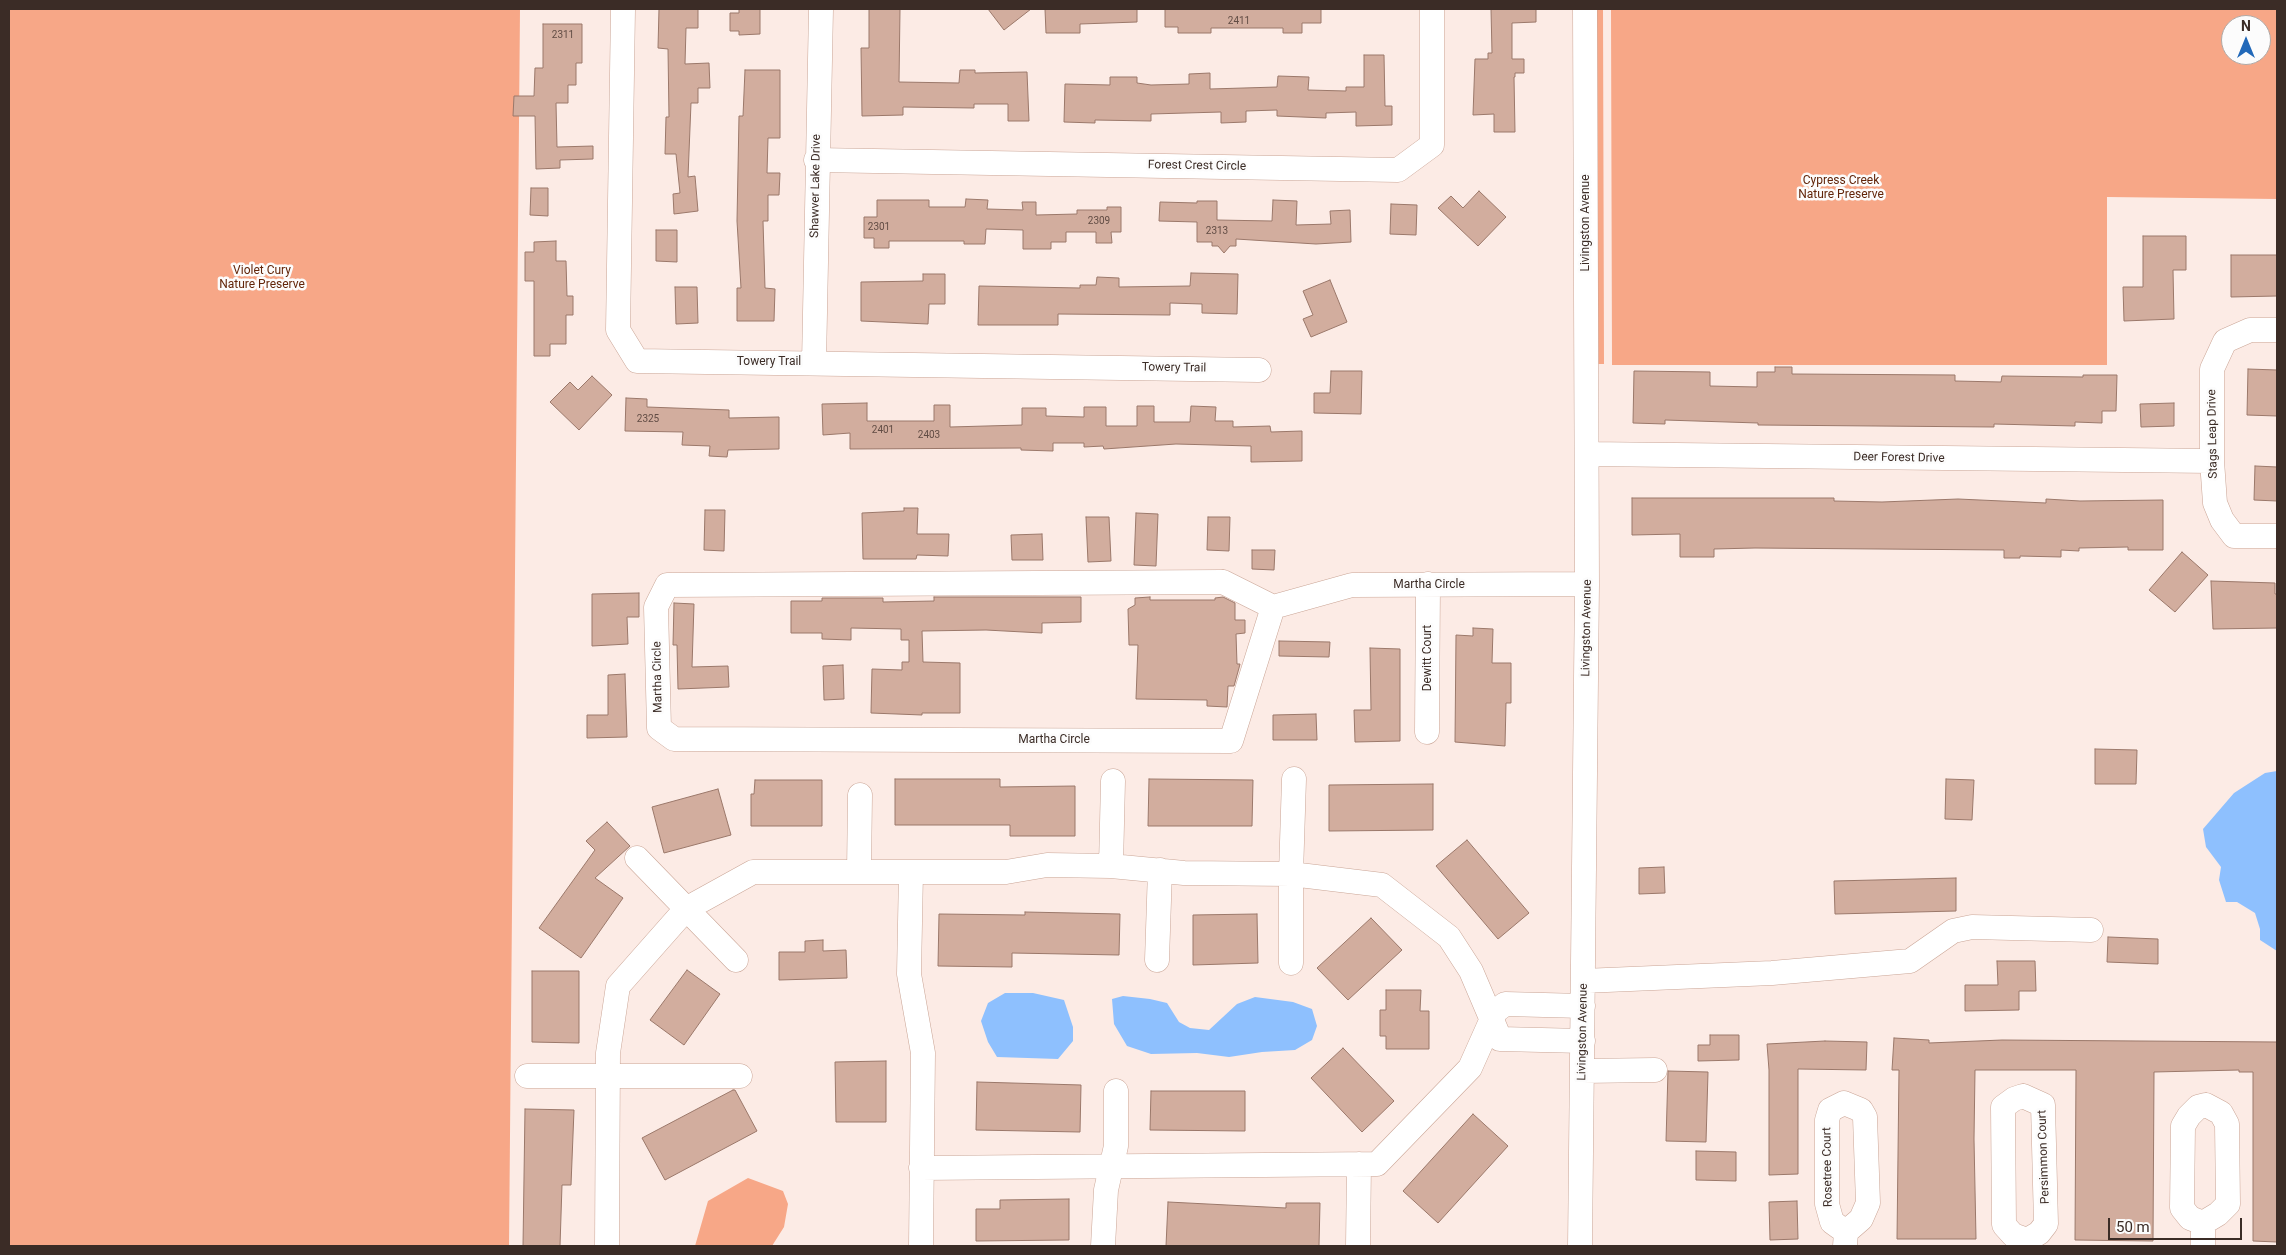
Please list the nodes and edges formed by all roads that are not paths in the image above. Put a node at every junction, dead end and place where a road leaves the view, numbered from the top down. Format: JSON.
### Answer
{"nodes":[{"id":1,"x":623,"y":9,"type":"edge"},
{"id":2,"x":821,"y":9,"type":"edge"},
{"id":3,"x":1432,"y":9,"type":"edge"},
{"id":4,"x":1585,"y":9,"type":"edge"},
{"id":5,"x":816,"y":160,"type":"junction"},
{"id":6,"x":2277,"y":330,"type":"edge"},
{"id":7,"x":814,"y":363,"type":"junction"},
{"id":8,"x":1259,"y":370,"type":"dead end"},
{"id":9,"x":1587,"y":454,"type":"junction"},
{"id":10,"x":2212,"y":461,"type":"junction"},
{"id":11,"x":2277,"y":536,"type":"edge"},
{"id":12,"x":1428,"y":584,"type":"junction"},
{"id":13,"x":1587,"y":584,"type":"junction"},
{"id":14,"x":1273,"y":607,"type":"junction"},
{"id":15,"x":1427,"y":732,"type":"dead end"},
{"id":16,"x":1294,"y":780,"type":"dead end"},
{"id":17,"x":1113,"y":781,"type":"dead end"},
{"id":18,"x":860,"y":796,"type":"dead end"},
{"id":19,"x":637,"y":858,"type":"dead end"},
{"id":20,"x":1111,"y":866,"type":"junction"},
{"id":21,"x":1160,"y":870,"type":"junction"},
{"id":22,"x":859,"y":872,"type":"junction"},
{"id":23,"x":911,"y":872,"type":"junction"},
{"id":24,"x":1291,"y":874,"type":"junction"},
{"id":25,"x":686,"y":909,"type":"junction"},
{"id":26,"x":2091,"y":930,"type":"dead end"},
{"id":27,"x":736,"y":960,"type":"dead end"},
{"id":28,"x":1158,"y":960,"type":"dead end"},
{"id":29,"x":1292,"y":963,"type":"dead end"},
{"id":30,"x":1583,"y":981,"type":"junction"},
{"id":31,"x":1583,"y":1006,"type":"junction"},
{"id":32,"x":1490,"y":1021,"type":"junction"},
{"id":33,"x":1582,"y":1041,"type":"junction"},
{"id":34,"x":1655,"y":1070,"type":"dead end"},
{"id":35,"x":1582,"y":1071,"type":"junction"},
{"id":36,"x":527,"y":1076,"type":"dead end"},
{"id":37,"x":608,"y":1076,"type":"junction"},
{"id":38,"x":740,"y":1076,"type":"dead end"},
{"id":39,"x":1116,"y":1090,"type":"dead end"},
{"id":40,"x":1359,"y":1164,"type":"junction"},
{"id":41,"x":1111,"y":1166,"type":"junction"},
{"id":42,"x":922,"y":1168,"type":"junction"},
{"id":43,"x":2203,"y":1223,"type":"dead end"},
{"id":44,"x":2026,"y":1243,"type":"edge"},
{"id":45,"x":608,"y":1246,"type":"edge"},
{"id":46,"x":921,"y":1246,"type":"edge"},
{"id":47,"x":1103,"y":1246,"type":"edge"},
{"id":48,"x":1358,"y":1246,"type":"edge"},
{"id":49,"x":1580,"y":1246,"type":"edge"},
{"id":50,"x":2203,"y":1246,"type":"edge"}],
"edges":[{"from":1,"to":7,"type":"street","name":"Towery Trail"},
{"from":2,"to":5,"type":"street","name":"Shawver Lake Drive"},
{"from":3,"to":5,"type":"street","name":"Forest Crest Circle"},
{"from":4,"to":9,"type":"street","name":"Livingston Avenue"},
{"from":5,"to":7,"type":"street","name":"Shawver Lake Drive"},
{"from":6,"to":10,"type":"street","name":"Stags Leap Drive"},
{"from":7,"to":8,"type":"street","name":"Towery Trail"},
{"from":9,"to":10,"type":"street","name":"Deer Forest Drive"},
{"from":9,"to":13,"type":"street","name":"Livingston Avenue"},
{"from":10,"to":11,"type":"street","name":"Stags Leap Drive"},
{"from":12,"to":13,"type":"street","name":"Martha Circle"},
{"from":12,"to":14,"type":"street","name":"Martha Circle"},
{"from":12,"to":15,"type":"street","name":"Dewitt Court"},
{"from":13,"to":30,"type":"street","name":"Livingston Avenue"},
{"from":14,"to":14,"type":"street","name":"Martha Circle"},
{"from":16,"to":24,"type":"street"},
{"from":17,"to":20,"type":"street"},
{"from":18,"to":22,"type":"street"},
{"from":19,"to":25,"type":"street"},
{"from":20,"to":21,"type":"street"},
{"from":20,"to":23,"type":"street"},
{"from":21,"to":24,"type":"street"},
{"from":21,"to":28,"type":"street"},
{"from":22,"to":23,"type":"street"},
{"from":22,"to":25,"type":"street"},
{"from":23,"to":42,"type":"street"},
{"from":24,"to":29,"type":"street"},
{"from":24,"to":32,"type":"street"},
{"from":25,"to":27,"type":"street"},
{"from":25,"to":37,"type":"street"},
{"from":26,"to":30,"type":"street"},
{"from":30,"to":31,"type":"street","name":"Livingston Avenue"},
{"from":31,"to":32,"type":"street"},
{"from":31,"to":33,"type":"street","name":"Livingston Avenue"},
{"from":32,"to":33,"type":"street"},
{"from":32,"to":40,"type":"street"},
{"from":33,"to":35,"type":"street","name":"Livingston Avenue"},
{"from":34,"to":35,"type":"street"},
{"from":35,"to":49,"type":"street","name":"Livingston Avenue"},
{"from":36,"to":37,"type":"street"},
{"from":37,"to":38,"type":"street"},
{"from":37,"to":45,"type":"street"},
{"from":39,"to":41,"type":"street"},
{"from":40,"to":41,"type":"street"},
{"from":40,"to":48,"type":"street"},
{"from":41,"to":42,"type":"street"},
{"from":41,"to":47,"type":"street"},
{"from":42,"to":46,"type":"street"},
{"from":43,"to":50,"type":"street"},
{"from":44,"to":44,"type":"street","name":"Persimmon Court"}]}
